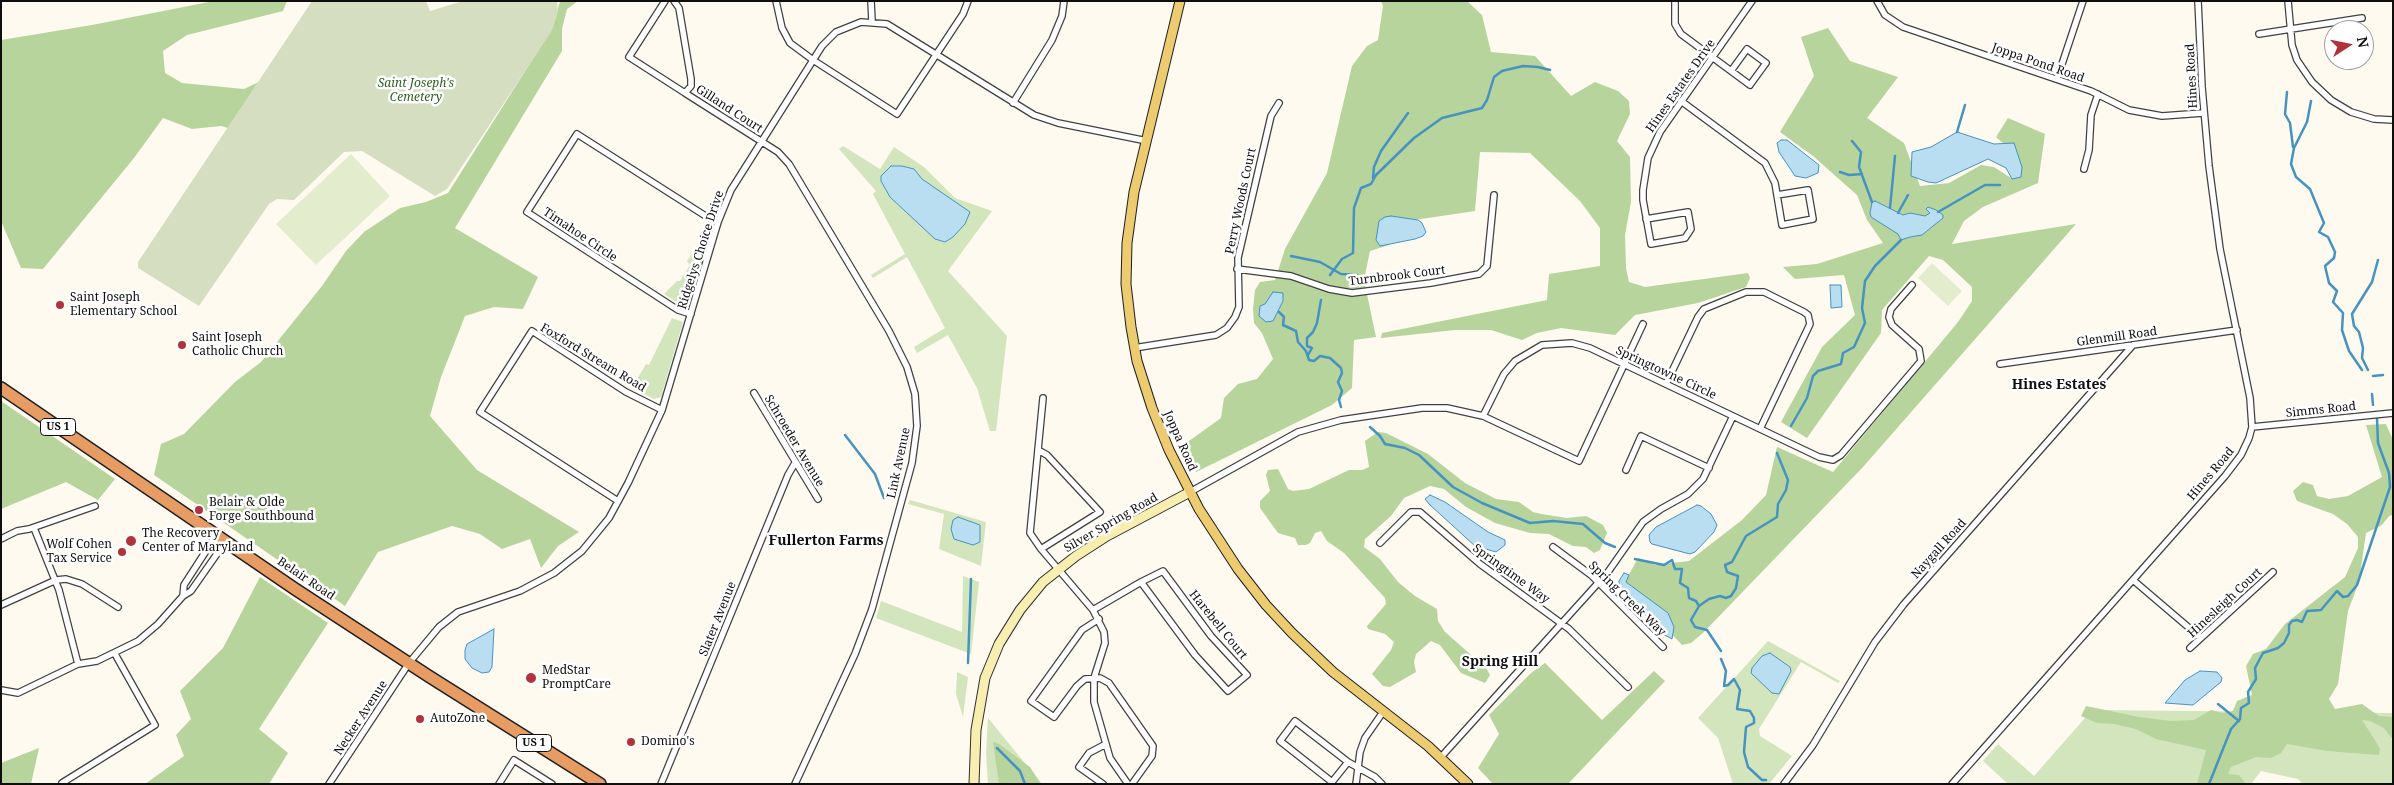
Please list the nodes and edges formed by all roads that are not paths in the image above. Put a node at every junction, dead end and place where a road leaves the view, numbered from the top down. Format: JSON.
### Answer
{"nodes":[{"id":1,"x":665,"y":1,"type":"edge"},
{"id":2,"x":674,"y":1,"type":"edge"},
{"id":3,"x":776,"y":1,"type":"edge"},
{"id":4,"x":871,"y":1,"type":"edge"},
{"id":5,"x":968,"y":1,"type":"edge"},
{"id":6,"x":1064,"y":1,"type":"edge"},
{"id":7,"x":1180,"y":1,"type":"edge"},
{"id":8,"x":1675,"y":1,"type":"edge"},
{"id":9,"x":1752,"y":1,"type":"edge"},
{"id":10,"x":1877,"y":1,"type":"edge"},
{"id":11,"x":2083,"y":1,"type":"edge"},
{"id":12,"x":2198,"y":1,"type":"edge"},
{"id":13,"x":2288,"y":1,"type":"edge"},
{"id":14,"x":2362,"y":18,"type":"dead end"},
{"id":15,"x":872,"y":21,"type":"junction"},
{"id":16,"x":2289,"y":29,"type":"junction"},
{"id":17,"x":2260,"y":34,"type":"dead end"},
{"id":18,"x":937,"y":55,"type":"junction"},
{"id":19,"x":1712,"y":58,"type":"junction"},
{"id":20,"x":813,"y":60,"type":"junction"},
{"id":21,"x":1732,"y":71,"type":"junction"},
{"id":22,"x":2056,"y":79,"type":"junction"},
{"id":23,"x":686,"y":93,"type":"junction"},
{"id":24,"x":2098,"y":94,"type":"junction"},
{"id":25,"x":1681,"y":101,"type":"junction"},
{"id":26,"x":1279,"y":102,"type":"dead end"},
{"id":27,"x":1013,"y":103,"type":"junction"},
{"id":28,"x":2204,"y":113,"type":"junction"},
{"id":29,"x":2393,"y":120,"type":"edge"},
{"id":30,"x":1147,"y":141,"type":"junction"},
{"id":31,"x":762,"y":142,"type":"junction"},
{"id":32,"x":2084,"y":169,"type":"dead end"},
{"id":33,"x":1494,"y":195,"type":"dead end"},
{"id":34,"x":1777,"y":195,"type":"junction"},
{"id":35,"x":1646,"y":219,"type":"junction"},
{"id":36,"x":718,"y":222,"type":"junction"},
{"id":37,"x":1237,"y":269,"type":"junction"},
{"id":38,"x":1912,"y":285,"type":"dead end"},
{"id":39,"x":691,"y":314,"type":"junction"},
{"id":40,"x":1642,"y":324,"type":"dead end"},
{"id":41,"x":2237,"y":330,"type":"junction"},
{"id":42,"x":2133,"y":345,"type":"junction"},
{"id":43,"x":1134,"y":348,"type":"junction"},
{"id":44,"x":1624,"y":364,"type":"junction"},
{"id":45,"x":2000,"y":364,"type":"dead end"},
{"id":46,"x":1666,"y":384,"type":"junction"},
{"id":47,"x":1,"y":388,"type":"edge"},
{"id":48,"x":754,"y":393,"type":"dead end"},
{"id":49,"x":1043,"y":398,"type":"dead end"},
{"id":50,"x":662,"y":410,"type":"junction"},
{"id":51,"x":2393,"y":413,"type":"edge"},
{"id":52,"x":1482,"y":416,"type":"junction"},
{"id":53,"x":1733,"y":416,"type":"junction"},
{"id":54,"x":2252,"y":427,"type":"junction"},
{"id":55,"x":1760,"y":429,"type":"junction"},
{"id":56,"x":1038,"y":450,"type":"junction"},
{"id":57,"x":795,"y":463,"type":"junction"},
{"id":58,"x":1709,"y":468,"type":"junction"},
{"id":59,"x":1626,"y":470,"type":"dead end"},
{"id":60,"x":1190,"y":492,"type":"junction"},
{"id":61,"x":818,"y":499,"type":"dead end"},
{"id":62,"x":618,"y":501,"type":"junction"},
{"id":63,"x":95,"y":506,"type":"dead end"},
{"id":64,"x":34,"y":528,"type":"junction"},
{"id":65,"x":222,"y":538,"type":"junction"},
{"id":66,"x":1,"y":539,"type":"edge"},
{"id":67,"x":1380,"y":543,"type":"dead end"},
{"id":68,"x":1553,"y":547,"type":"dead end"},
{"id":69,"x":1041,"y":549,"type":"junction"},
{"id":70,"x":1059,"y":568,"type":"junction"},
{"id":71,"x":2273,"y":572,"type":"dead end"},
{"id":72,"x":56,"y":580,"type":"junction"},
{"id":73,"x":2133,"y":580,"type":"junction"},
{"id":74,"x":1141,"y":582,"type":"junction"},
{"id":75,"x":1599,"y":582,"type":"junction"},
{"id":76,"x":183,"y":596,"type":"junction"},
{"id":77,"x":1,"y":605,"type":"edge"},
{"id":78,"x":118,"y":608,"type":"dead end"},
{"id":79,"x":1093,"y":610,"type":"junction"},
{"id":80,"x":1099,"y":619,"type":"junction"},
{"id":81,"x":1562,"y":623,"type":"junction"},
{"id":82,"x":2201,"y":638,"type":"junction"},
{"id":83,"x":1663,"y":647,"type":"dead end"},
{"id":84,"x":2190,"y":648,"type":"dead end"},
{"id":85,"x":115,"y":654,"type":"junction"},
{"id":86,"x":409,"y":663,"type":"junction"},
{"id":87,"x":78,"y":664,"type":"junction"},
{"id":88,"x":1094,"y":678,"type":"junction"},
{"id":89,"x":1628,"y":687,"type":"dead end"},
{"id":90,"x":1,"y":690,"type":"edge"},
{"id":91,"x":1382,"y":712,"type":"junction"},
{"id":92,"x":1106,"y":744,"type":"junction"},
{"id":93,"x":1441,"y":757,"type":"junction"},
{"id":94,"x":1348,"y":762,"type":"junction"},
{"id":95,"x":1357,"y":767,"type":"junction"},
{"id":96,"x":976,"y":770,"type":"junction"},
{"id":97,"x":1374,"y":780,"type":"edge"},
{"id":98,"x":62,"y":783,"type":"edge"},
{"id":99,"x":329,"y":784,"type":"edge"},
{"id":100,"x":499,"y":784,"type":"edge"},
{"id":101,"x":552,"y":784,"type":"edge"},
{"id":102,"x":600,"y":784,"type":"edge"},
{"id":103,"x":661,"y":784,"type":"edge"},
{"id":104,"x":794,"y":784,"type":"edge"},
{"id":105,"x":974,"y":784,"type":"edge"},
{"id":106,"x":981,"y":784,"type":"edge"},
{"id":107,"x":1103,"y":784,"type":"edge"},
{"id":108,"x":1130,"y":784,"type":"edge"},
{"id":109,"x":1356,"y":784,"type":"edge"},
{"id":110,"x":1382,"y":784,"type":"edge"},
{"id":111,"x":1468,"y":784,"type":"edge"},
{"id":112,"x":1784,"y":784,"type":"edge"},
{"id":113,"x":1952,"y":784,"type":"edge"}],
"edges":[{"from":1,"to":23,"type":"street","name":"Gilland Court"},
{"from":2,"to":23,"type":"street","name":"Gilland Court"},
{"from":3,"to":20,"type":"street"},
{"from":4,"to":15,"type":"street"},
{"from":5,"to":18,"type":"street"},
{"from":6,"to":27,"type":"street"},
{"from":7,"to":30,"type":"main road","name":"Joppa Road"},
{"from":8,"to":19,"type":"street"},
{"from":9,"to":19,"type":"street","name":"Hines Estates Drive"},
{"from":10,"to":22,"type":"street","name":"Joppa Pond Road"},
{"from":11,"to":22,"type":"street"},
{"from":12,"to":28,"type":"street","name":"Hines Road"},
{"from":13,"to":16,"type":"street"},
{"from":14,"to":16,"type":"street"},
{"from":15,"to":18,"type":"street","name":"Ridgelys Choice Drive"},
{"from":15,"to":20,"type":"street","name":"Ridgelys Choice Drive"},
{"from":16,"to":17,"type":"street"},
{"from":16,"to":29,"type":"street"},
{"from":18,"to":20,"type":"street"},
{"from":18,"to":27,"type":"street","name":"Ridgelys Choice Drive"},
{"from":19,"to":21,"type":"street"},
{"from":19,"to":25,"type":"street","name":"Hines Estates Drive"},
{"from":20,"to":31,"type":"street","name":"Ridgelys Choice Drive"},
{"from":21,"to":21,"type":"street"},
{"from":22,"to":24,"type":"street","name":"Joppa Pond Road"},
{"from":23,"to":31,"type":"street","name":"Gilland Court"},
{"from":24,"to":28,"type":"street","name":"Joppa Pond Road"},
{"from":24,"to":32,"type":"street"},
{"from":25,"to":34,"type":"street"},
{"from":25,"to":35,"type":"street","name":"Hines Estates Drive"},
{"from":26,"to":37,"type":"street","name":"Perry Woods Court"},
{"from":27,"to":30,"type":"street","name":"Ridgelys Choice Drive"},
{"from":28,"to":41,"type":"street","name":"Hines Road"},
{"from":30,"to":43,"type":"main road","name":"Joppa Road"},
{"from":31,"to":36,"type":"street","name":"Ridgelys Choice Drive"},
{"from":31,"to":104,"type":"street","name":"Link Avenue"},
{"from":33,"to":37,"type":"street","name":"Turnbrook Court"},
{"from":34,"to":34,"type":"street"},
{"from":35,"to":35,"type":"street","name":"Hines Estates Drive"},
{"from":36,"to":39,"type":"street","name":"Ridgelys Choice Drive"},
{"from":36,"to":39,"type":"street","name":"Timahoe Circle"},
{"from":37,"to":43,"type":"street","name":"Perry Woods Court"},
{"from":38,"to":55,"type":"street","name":"Springtowne Circle"},
{"from":39,"to":50,"type":"street","name":"Ridgelys Choice Drive"},
{"from":40,"to":44,"type":"street"},
{"from":41,"to":42,"type":"street","name":"Glenmill Road"},
{"from":41,"to":54,"type":"street","name":"Hines Road"},
{"from":42,"to":45,"type":"street","name":"Glenmill Road"},
{"from":42,"to":112,"type":"street","name":"Naygall Road"},
{"from":43,"to":60,"type":"main road","name":"Joppa Road"},
{"from":44,"to":46,"type":"street","name":"Springtowne Circle"},
{"from":44,"to":52,"type":"street","name":"Springtowne Circle"},
{"from":44,"to":52,"type":"street"},
{"from":46,"to":53,"type":"street","name":"Springtowne Circle"},
{"from":46,"to":55,"type":"street"},
{"from":47,"to":65,"type":"highway","name":"Belair Road","number":"US 1"},
{"from":48,"to":57,"type":"street","name":"Schroeder Avenue"},
{"from":49,"to":56,"type":"street"},
{"from":50,"to":62,"type":"street","name":"Ridgelys Choice Drive"},
{"from":50,"to":62,"type":"street","name":"Foxford Stream Road"},
{"from":51,"to":54,"type":"street","name":"Simms Road"},
{"from":52,"to":60,"type":"street"},
{"from":53,"to":55,"type":"street","name":"Springtowne Circle"},
{"from":53,"to":58,"type":"street"},
{"from":54,"to":73,"type":"street","name":"Hines Road"},
{"from":56,"to":69,"type":"street"},
{"from":56,"to":69,"type":"street"},
{"from":57,"to":61,"type":"street","name":"Schroeder Avenue"},
{"from":57,"to":103,"type":"street","name":"Slater Avenue"},
{"from":58,"to":59,"type":"street"},
{"from":58,"to":75,"type":"street"},
{"from":60,"to":70,"type":"main road","name":"Silver Spring Road"},
{"from":60,"to":91,"type":"main road","name":"Joppa Road"},
{"from":62,"to":86,"type":"street","name":"Ridgelys Choice Drive"},
{"from":63,"to":64,"type":"street"},
{"from":64,"to":66,"type":"street"},
{"from":64,"to":72,"type":"street"},
{"from":65,"to":76,"type":"street"},
{"from":65,"to":76,"type":"street"},
{"from":65,"to":86,"type":"highway","name":"Belair Road","number":"US 1"},
{"from":67,"to":81,"type":"street","name":"Springtime Way"},
{"from":68,"to":75,"type":"street","name":"Spring Creek Way"},
{"from":69,"to":70,"type":"street"},
{"from":70,"to":79,"type":"street"},
{"from":70,"to":96,"type":"main road","name":"Silver Spring Road"},
{"from":71,"to":82,"type":"street","name":"Hinesleigh Court"},
{"from":72,"to":77,"type":"street"},
{"from":72,"to":78,"type":"street"},
{"from":72,"to":87,"type":"street"},
{"from":73,"to":82,"type":"street"},
{"from":73,"to":113,"type":"street","name":"Hines Road"},
{"from":74,"to":74,"type":"street","name":"Harebell Court"},
{"from":74,"to":79,"type":"street","name":"Harebell Court"},
{"from":75,"to":81,"type":"street"},
{"from":75,"to":83,"type":"street","name":"Spring Creek Way"},
{"from":76,"to":85,"type":"street"},
{"from":79,"to":80,"type":"street"},
{"from":80,"to":88,"type":"street"},
{"from":80,"to":88,"type":"street"},
{"from":81,"to":89,"type":"street","name":"Springtime Way"},
{"from":81,"to":93,"type":"street"},
{"from":82,"to":84,"type":"street","name":"Hinesleigh Court"},
{"from":85,"to":87,"type":"street"},
{"from":85,"to":98,"type":"street"},
{"from":86,"to":99,"type":"street","name":"Necker Avenue"},
{"from":86,"to":102,"type":"highway","name":"Belair Road","number":"US 1"},
{"from":87,"to":90,"type":"street"},
{"from":88,"to":92,"type":"street"},
{"from":88,"to":108,"type":"street"},
{"from":91,"to":93,"type":"main road","name":"Joppa Road"},
{"from":91,"to":95,"type":"street"},
{"from":92,"to":107,"type":"street"},
{"from":92,"to":108,"type":"street"},
{"from":93,"to":111,"type":"main road","name":"Joppa Road"},
{"from":94,"to":94,"type":"street"},
{"from":94,"to":95,"type":"street"},
{"from":95,"to":97,"type":"street"},
{"from":95,"to":109,"type":"street"},
{"from":96,"to":105,"type":"main road","name":"Silver Spring Road"},
{"from":96,"to":106,"type":"main road","name":"Silver Spring Road"},
{"from":97,"to":110,"type":"street"},
{"from":100,"to":101,"type":"street"}]}
